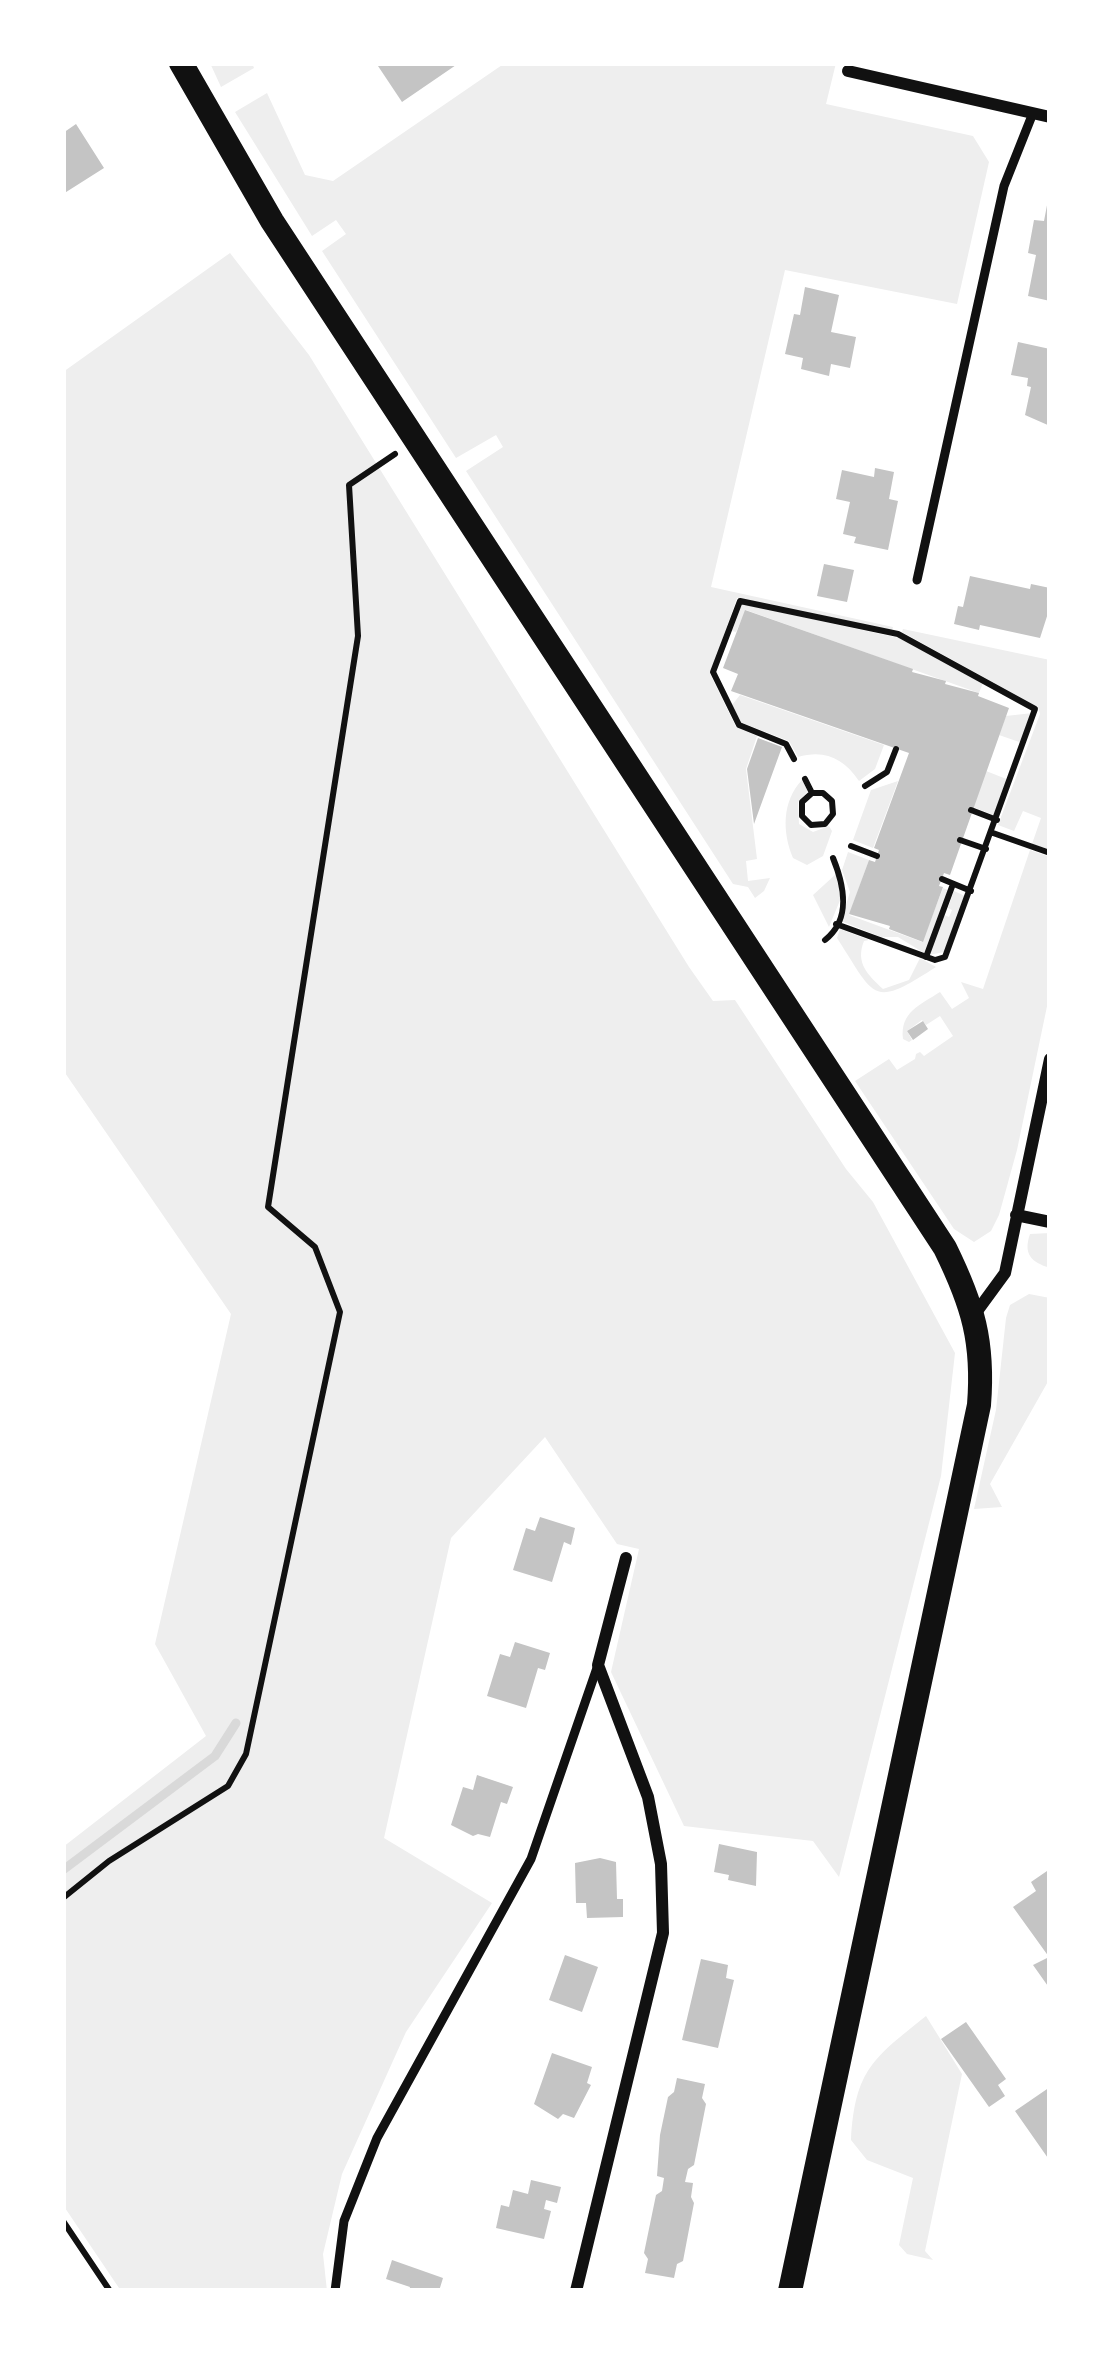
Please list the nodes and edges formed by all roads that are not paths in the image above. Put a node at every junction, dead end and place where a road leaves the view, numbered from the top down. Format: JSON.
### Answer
{"nodes":[{"id":1,"x":181,"y":63,"type":"edge"},
{"id":2,"x":848,"y":71,"type":"dead end"},
{"id":3,"x":1034,"y":113,"type":"junction"},
{"id":4,"x":1050,"y":117,"type":"edge"},
{"id":5,"x":916,"y":580,"type":"dead end"},
{"id":6,"x":1050,"y":1060,"type":"edge"},
{"id":7,"x":1016,"y":1215,"type":"junction"},
{"id":8,"x":1050,"y":1222,"type":"edge"},
{"id":9,"x":975,"y":1314,"type":"junction"},
{"id":10,"x":626,"y":1558,"type":"dead end"},
{"id":11,"x":598,"y":1664,"type":"junction"},
{"id":12,"x":335,"y":2291,"type":"edge"},
{"id":13,"x":576,"y":2291,"type":"edge"},
{"id":14,"x":790,"y":2291,"type":"edge"}],
"edges":[{"from":1,"to":9,"type":"main road"},
{"from":2,"to":3,"type":"street"},
{"from":3,"to":4,"type":"street"},
{"from":3,"to":5,"type":"lane"},
{"from":6,"to":7,"type":"street"},
{"from":7,"to":8,"type":"street"},
{"from":7,"to":9,"type":"street"},
{"from":9,"to":14,"type":"main road"},
{"from":10,"to":11,"type":"street"},
{"from":11,"to":12,"type":"lane"},
{"from":11,"to":13,"type":"street"}]}
